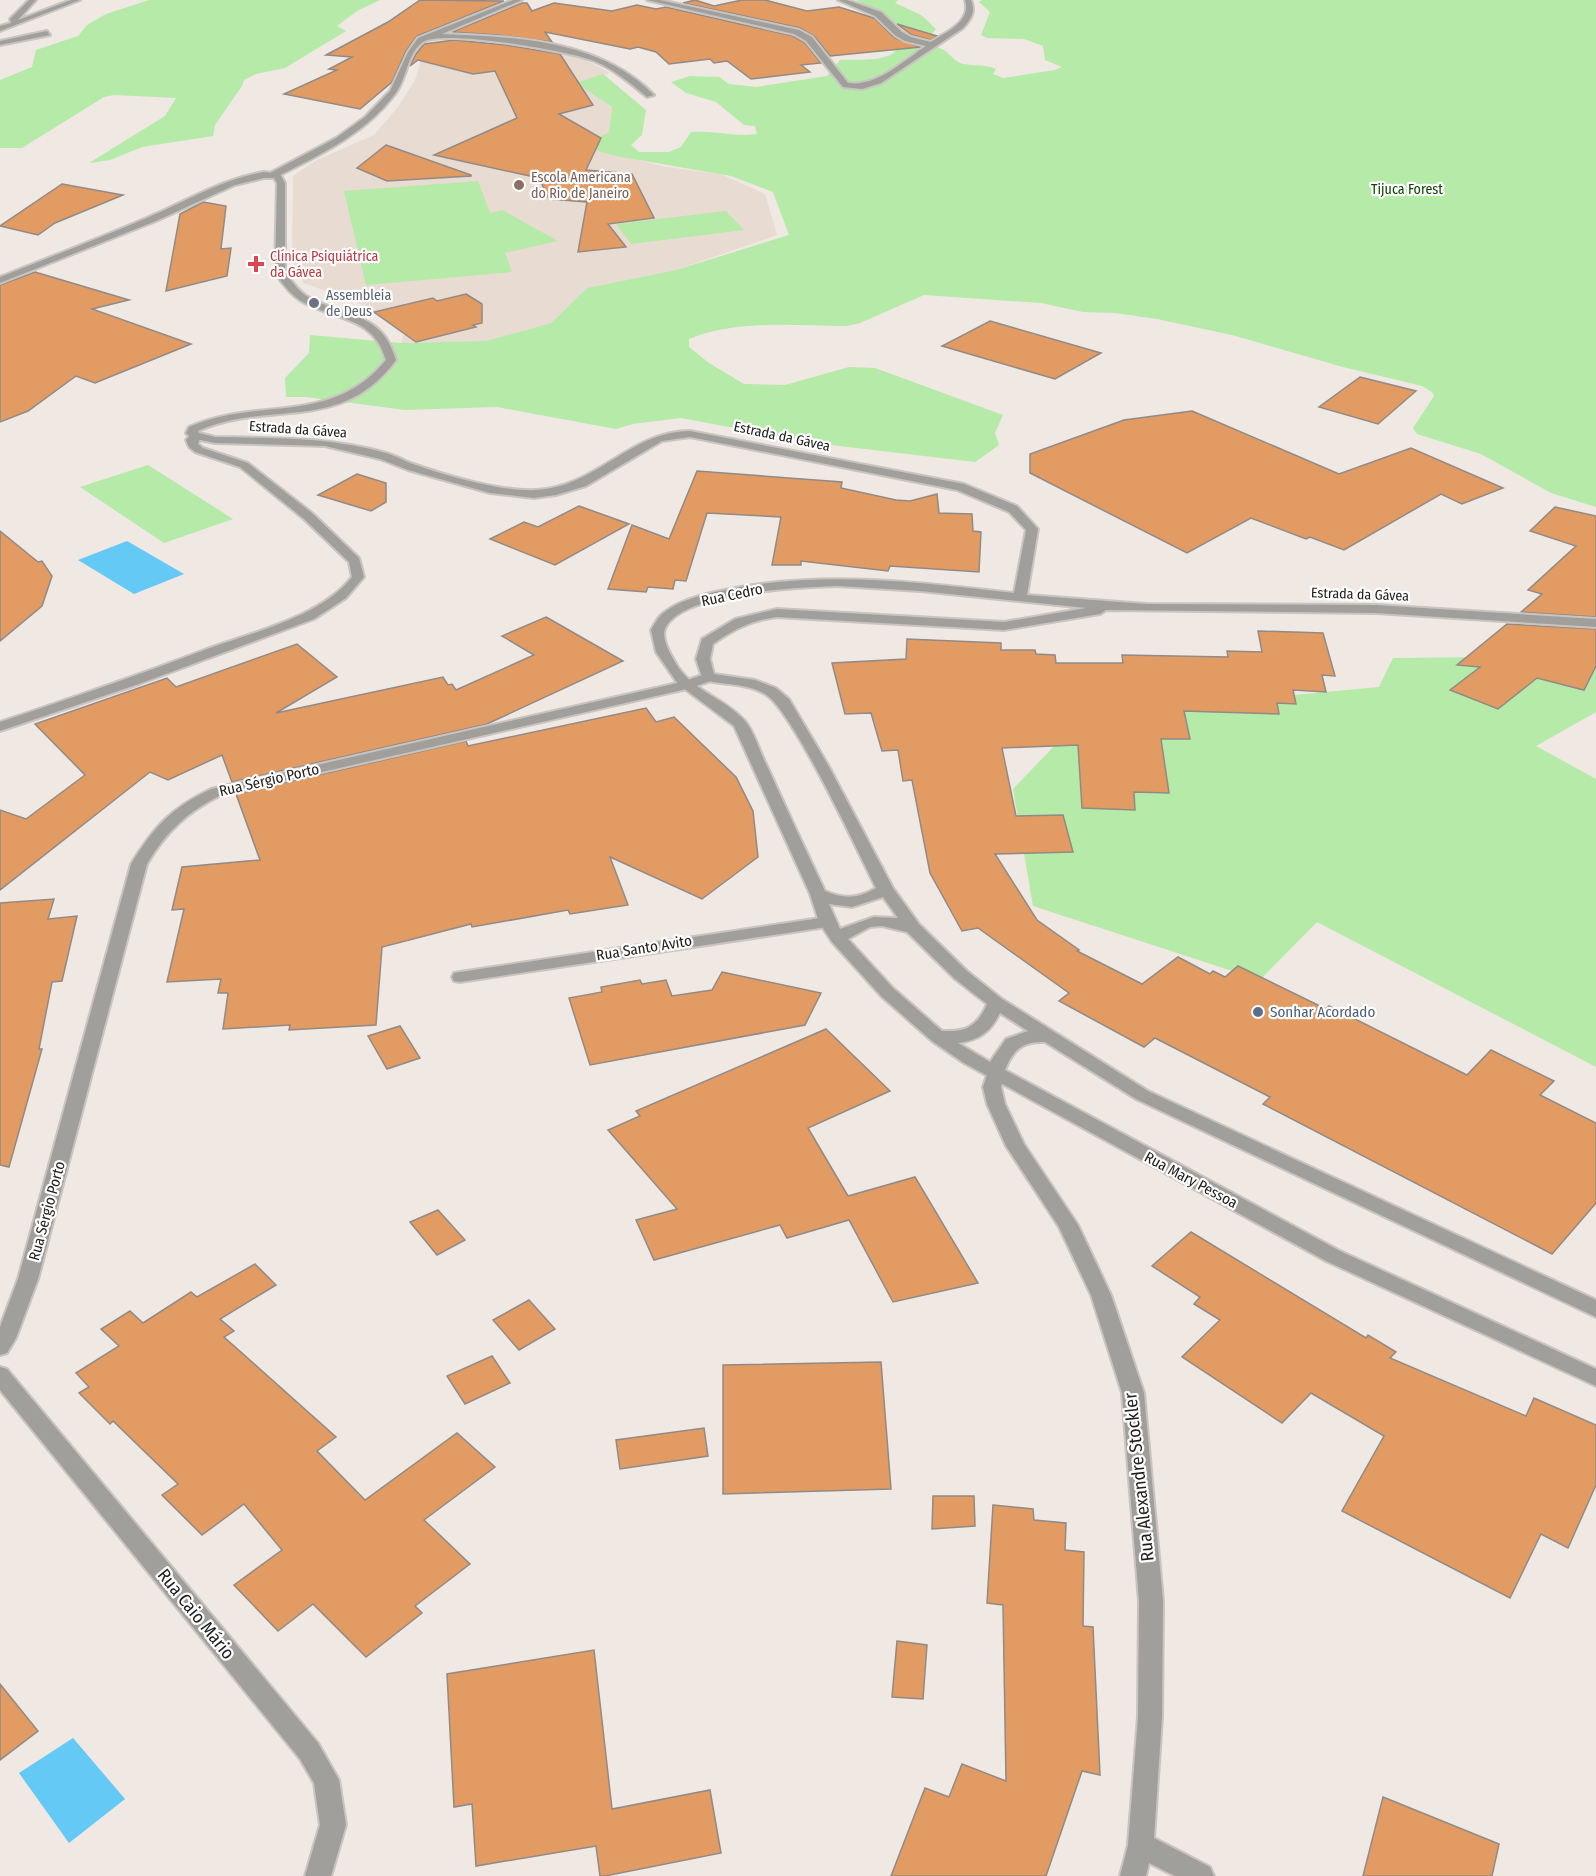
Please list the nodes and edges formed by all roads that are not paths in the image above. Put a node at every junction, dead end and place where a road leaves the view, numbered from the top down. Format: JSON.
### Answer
{"nodes":[{"id":1,"x":33,"y":0,"type":"edge"},
{"id":2,"x":77,"y":0,"type":"edge"},
{"id":3,"x":519,"y":0,"type":"edge"},
{"id":4,"x":650,"y":0,"type":"edge"},
{"id":5,"x":841,"y":0,"type":"edge"},
{"id":6,"x":968,"y":0,"type":"edge"},
{"id":7,"x":11,"y":24,"type":"junction"},
{"id":8,"x":0,"y":28,"type":"edge"},
{"id":9,"x":47,"y":33,"type":"dead end"},
{"id":10,"x":431,"y":35,"type":"junction"},
{"id":11,"x":0,"y":43,"type":"edge"},
{"id":12,"x":933,"y":45,"type":"junction"},
{"id":13,"x":650,"y":95,"type":"dead end"},
{"id":14,"x":273,"y":175,"type":"junction"},
{"id":15,"x":0,"y":280,"type":"edge"},
{"id":16,"x":195,"y":436,"type":"junction"},
{"id":17,"x":1020,"y":596,"type":"junction"},
{"id":18,"x":1122,"y":607,"type":"junction"},
{"id":19,"x":1596,"y":623,"type":"edge"},
{"id":20,"x":1004,"y":626,"type":"joint"},
{"id":21,"x":708,"y":677,"type":"junction"},
{"id":22,"x":686,"y":685,"type":"junction"},
{"id":23,"x":0,"y":727,"type":"edge"},
{"id":24,"x":885,"y":889,"type":"junction"},
{"id":25,"x":818,"y":894,"type":"junction"},
{"id":26,"x":913,"y":928,"type":"junction"},
{"id":27,"x":832,"y":930,"type":"junction"},
{"id":28,"x":460,"y":977,"type":"dead end"},
{"id":29,"x":996,"y":1003,"type":"junction"},
{"id":30,"x":1047,"y":1036,"type":"junction"},
{"id":31,"x":938,"y":1037,"type":"junction"},
{"id":32,"x":995,"y":1073,"type":"junction"},
{"id":33,"x":1596,"y":1309,"type":"edge"},
{"id":34,"x":0,"y":1347,"type":"edge"},
{"id":35,"x":0,"y":1375,"type":"edge"},
{"id":36,"x":1596,"y":1378,"type":"edge"},
{"id":37,"x":1141,"y":1845,"type":"junction"},
{"id":38,"x":318,"y":1876,"type":"edge"},
{"id":39,"x":1133,"y":1876,"type":"edge"},
{"id":40,"x":1201,"y":1876,"type":"edge"}],
"edges":[{"from":1,"to":7,"type":"street"},
{"from":2,"to":7,"type":"street"},
{"from":3,"to":10,"type":"street"},
{"from":4,"to":12,"type":"street"},
{"from":5,"to":12,"type":"street"},
{"from":6,"to":12,"type":"street"},
{"from":7,"to":8,"type":"street"},
{"from":9,"to":11,"type":"street"},
{"from":10,"to":13,"type":"street"},
{"from":10,"to":14,"type":"street"},
{"from":14,"to":15,"type":"street"},
{"from":14,"to":16,"type":"street","name":"Estrada da Gávea"},
{"from":16,"to":17,"type":"street","name":"Estrada da Gávea"},
{"from":16,"to":23,"type":"street"},
{"from":17,"to":18,"type":"street","name":"Estrada da Gávea"},
{"from":17,"to":22,"type":"street","name":"Rua Cedro"},
{"from":18,"to":19,"type":"street","name":"Estrada da Gávea"},
{"from":18,"to":20,"type":"street","name":"Estrada da Gávea"},
{"from":20,"to":21,"type":"street","name":"Rua Cedro"},
{"from":21,"to":22,"type":"street","name":"Rua Sérgio Porto"},
{"from":21,"to":24,"type":"street"},
{"from":22,"to":25,"type":"street","name":"Rua Cedro"},
{"from":22,"to":34,"type":"street","name":"Rua Sérgio Porto"},
{"from":24,"to":25,"type":"street"},
{"from":24,"to":26,"type":"street"},
{"from":25,"to":27,"type":"street","name":"Rua Cedro"},
{"from":26,"to":27,"type":"street"},
{"from":26,"to":29,"type":"street"},
{"from":27,"to":28,"type":"street","name":"Rua Santo Avito"},
{"from":27,"to":31,"type":"street","name":"Rua Mary Pessoa"},
{"from":29,"to":30,"type":"street"},
{"from":29,"to":31,"type":"street"},
{"from":30,"to":32,"type":"street"},
{"from":30,"to":33,"type":"street"},
{"from":31,"to":32,"type":"street","name":"Rua Mary Pessoa"},
{"from":32,"to":36,"type":"street","name":"Rua Mary Pessoa"},
{"from":32,"to":37,"type":"street","name":"Rua Alexandre Stockler"},
{"from":35,"to":38,"type":"street","name":"Rua Caio Mário"},
{"from":37,"to":39,"type":"street","name":"Rua Alexandre Stockler"},
{"from":37,"to":40,"type":"street"}]}
